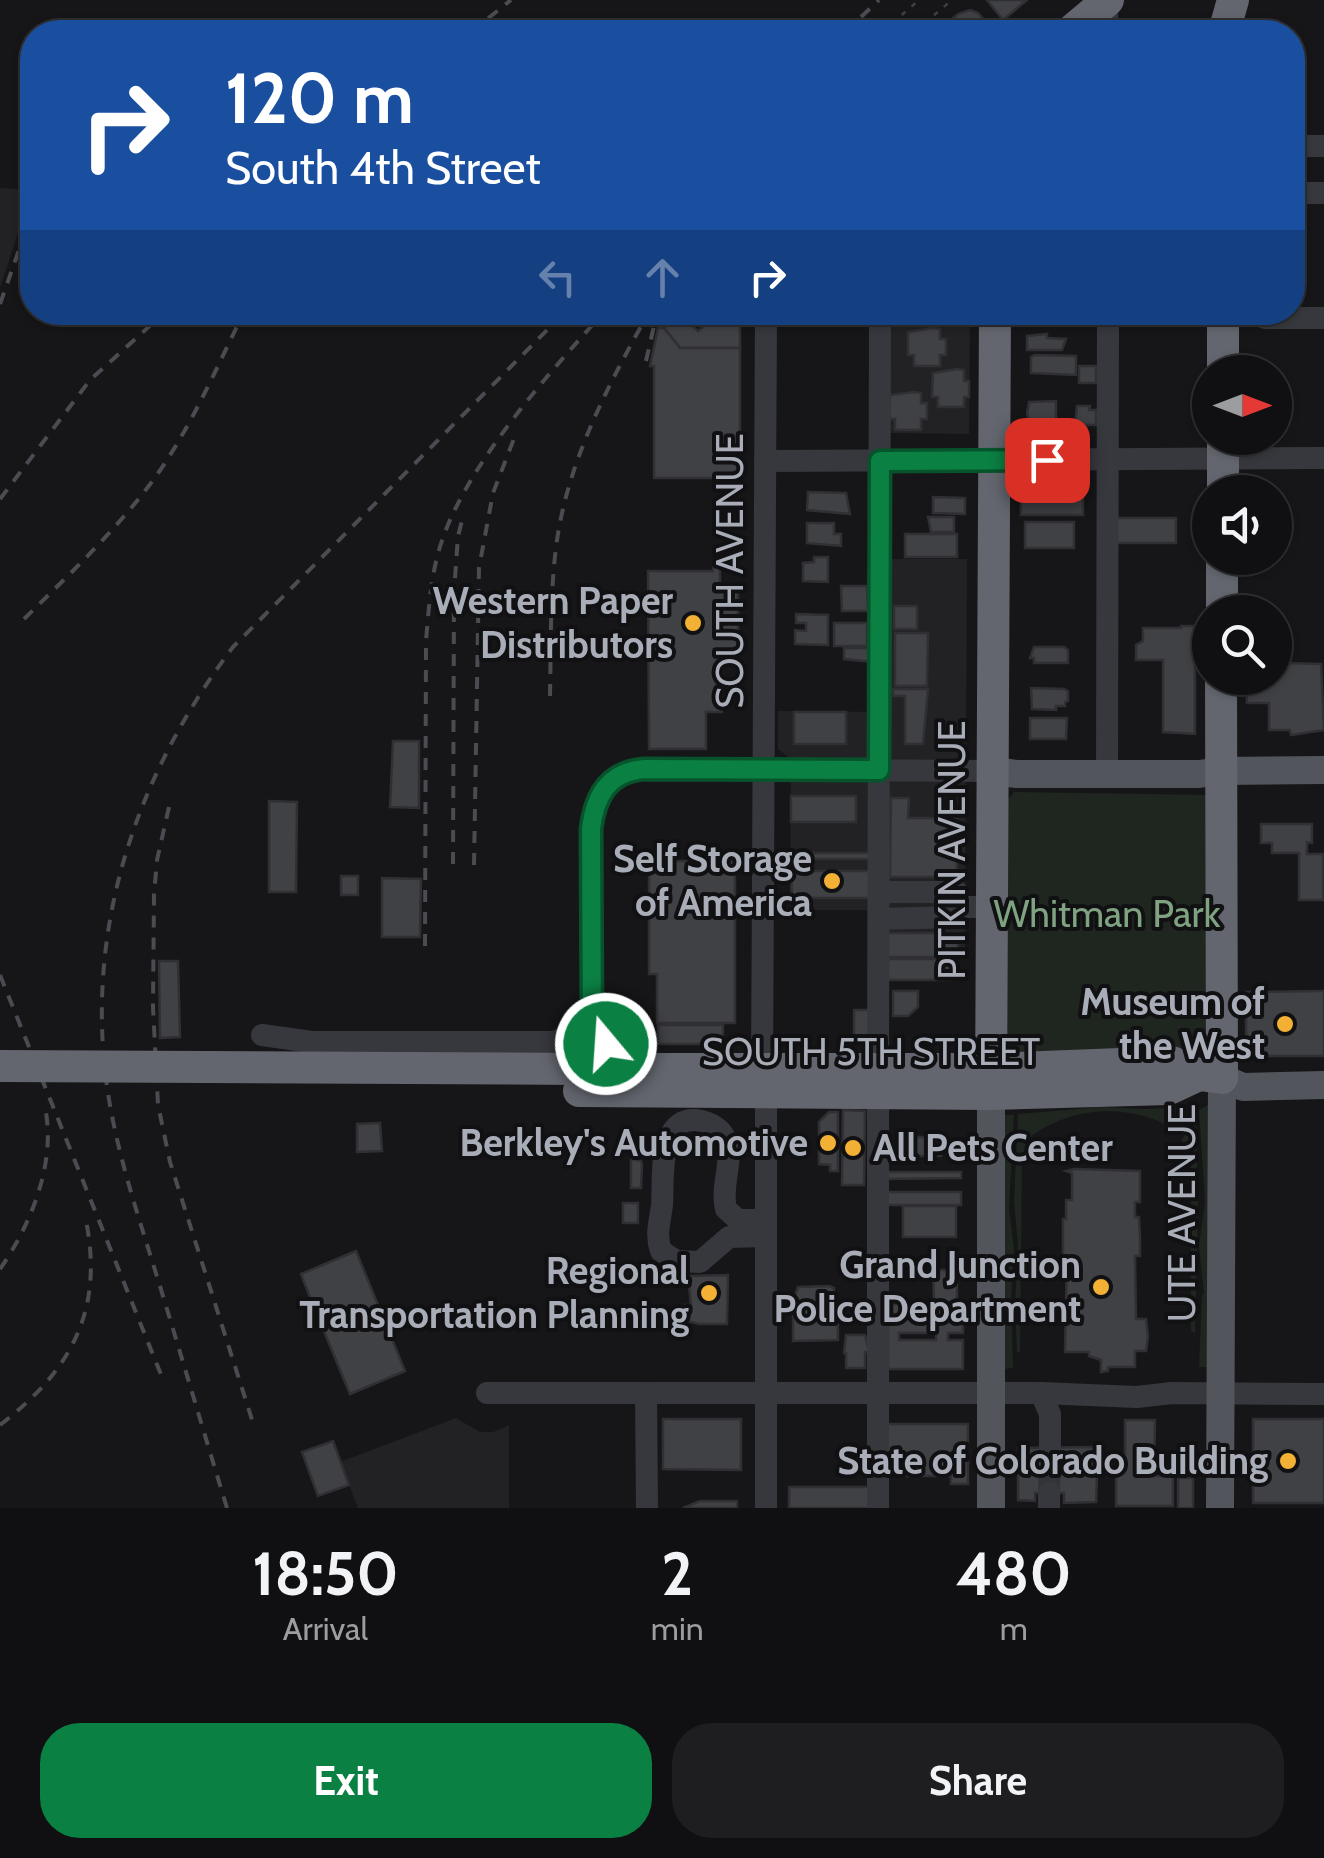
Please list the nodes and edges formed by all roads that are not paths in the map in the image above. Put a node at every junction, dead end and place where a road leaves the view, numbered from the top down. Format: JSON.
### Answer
{"nodes":[{"id":1,"x":1107,"y":0,"type":"edge"},
{"id":2,"x":1084,"y":20,"type":"edge"},
{"id":3,"x":766,"y":325,"type":"edge"},
{"id":4,"x":880,"y":325,"type":"edge"},
{"id":5,"x":995,"y":325,"type":"edge"},
{"id":6,"x":1108,"y":325,"type":"edge"},
{"id":7,"x":1223,"y":325,"type":"edge"},
{"id":8,"x":1223,"y":355,"type":"edge"},
{"id":9,"x":1192,"y":451,"type":"edge"},
{"id":10,"x":1292,"y":455,"type":"edge"},
{"id":11,"x":1324,"y":458,"type":"edge"},
{"id":12,"x":765,"y":460,"type":"junction"},
{"id":13,"x":994,"y":460,"type":"junction"},
{"id":14,"x":880,"y":461,"type":"junction"},
{"id":15,"x":1107,"y":461,"type":"junction"},
{"id":16,"x":1222,"y":695,"type":"edge"},
{"id":17,"x":764,"y":770,"type":"junction"},
{"id":18,"x":879,"y":770,"type":"junction"},
{"id":19,"x":1221,"y":770,"type":"junction"},
{"id":20,"x":1324,"y":770,"type":"edge"},
{"id":21,"x":992,"y":771,"type":"junction"},
{"id":22,"x":1107,"y":774,"type":"junction"},
{"id":23,"x":880,"y":892,"type":"junction"},
{"id":24,"x":957,"y":906,"type":"junction"},
{"id":25,"x":992,"y":907,"type":"junction"},
{"id":26,"x":879,"y":918,"type":"junction"},
{"id":27,"x":592,"y":1030,"type":"junction"},
{"id":28,"x":262,"y":1034,"type":"dead end"},
{"id":29,"x":0,"y":1066,"type":"edge"},
{"id":30,"x":650,"y":1069,"type":"junction"},
{"id":31,"x":1210,"y":1076,"type":"junction"},
{"id":32,"x":873,"y":1077,"type":"junction"},
{"id":33,"x":582,"y":1080,"type":"junction"},
{"id":34,"x":764,"y":1081,"type":"junction"},
{"id":35,"x":992,"y":1081,"type":"junction"},
{"id":36,"x":1324,"y":1086,"type":"edge"},
{"id":37,"x":0,"y":1088,"type":"edge"},
{"id":38,"x":726,"y":1209,"type":"junction"},
{"id":39,"x":766,"y":1228,"type":"junction"},
{"id":40,"x":723,"y":1241,"type":"junction"},
{"id":41,"x":486,"y":1393,"type":"dead end"},
{"id":42,"x":646,"y":1393,"type":"junction"},
{"id":43,"x":1041,"y":1393,"type":"junction"},
{"id":44,"x":766,"y":1394,"type":"junction"},
{"id":45,"x":877,"y":1394,"type":"junction"},
{"id":46,"x":991,"y":1394,"type":"junction"},
{"id":47,"x":1221,"y":1394,"type":"junction"},
{"id":48,"x":1324,"y":1394,"type":"edge"},
{"id":49,"x":1050,"y":1447,"type":"tunnel mouth"},
{"id":50,"x":647,"y":1508,"type":"edge"},
{"id":51,"x":766,"y":1508,"type":"edge"},
{"id":52,"x":878,"y":1508,"type":"edge"},
{"id":53,"x":991,"y":1508,"type":"edge"},
{"id":54,"x":1220,"y":1508,"type":"edge"}],
"edges":[{"from":1,"to":2,"type":"highway"},
{"from":3,"to":12,"type":"street","name":"SOUTH AVENUE"},
{"from":4,"to":14,"type":"street"},
{"from":5,"to":13,"type":"highway","name":"PITKIN AVENUE"},
{"from":6,"to":15,"type":"street"},
{"from":7,"to":8,"type":"highway"},
{"from":9,"to":15,"type":"street"},
{"from":10,"to":11,"type":"street"},
{"from":12,"to":14,"type":"street"},
{"from":12,"to":17,"type":"street","name":"SOUTH AVENUE"},
{"from":13,"to":14,"type":"street"},
{"from":13,"to":15,"type":"street"},
{"from":13,"to":21,"type":"highway","name":"PITKIN AVENUE"},
{"from":14,"to":18,"type":"street"},
{"from":15,"to":22,"type":"street"},
{"from":16,"to":19,"type":"highway","name":"UTE AVENUE"},
{"from":17,"to":18,"type":"street"},
{"from":17,"to":27,"type":"street"},
{"from":17,"to":34,"type":"street","name":"SOUTH AVENUE"},
{"from":18,"to":21,"type":"street"},
{"from":18,"to":23,"type":"street"},
{"from":19,"to":20,"type":"main road"},
{"from":19,"to":22,"type":"main road"},
{"from":19,"to":31,"type":"highway","name":"UTE AVENUE"},
{"from":21,"to":22,"type":"main road"},
{"from":21,"to":25,"type":"highway","name":"PITKIN AVENUE"},
{"from":23,"to":24,"type":"street"},
{"from":23,"to":26,"type":"street"},
{"from":24,"to":25,"type":"street"},
{"from":24,"to":26,"type":"street"},
{"from":25,"to":35,"type":"highway","name":"PITKIN AVENUE"},
{"from":26,"to":32,"type":"street"},
{"from":27,"to":28,"type":"street"},
{"from":27,"to":30,"type":"street"},
{"from":29,"to":33,"type":"highway","name":"SOUTH 5TH STREET","bridge":true},
{"from":30,"to":33,"type":"highway","name":"SOUTH 5TH STREET"},
{"from":30,"to":34,"type":"highway","name":"SOUTH 5TH STREET"},
{"from":31,"to":35,"type":"highway","name":"SOUTH 5TH STREET"},
{"from":31,"to":36,"type":"main road","name":"SOUTH 5TH STREET"},
{"from":31,"to":47,"type":"main road","name":"UTE AVENUE"},
{"from":32,"to":34,"type":"highway","name":"SOUTH 5TH STREET"},
{"from":32,"to":35,"type":"highway","name":"SOUTH 5TH STREET"},
{"from":32,"to":45,"type":"street"},
{"from":33,"to":34,"type":"highway","name":"SOUTH 5TH STREET"},
{"from":33,"to":37,"type":"highway","name":"SOUTH 5TH STREET"},
{"from":34,"to":39,"type":"street","name":"SOUTH AVENUE"},
{"from":35,"to":46,"type":"main road","name":"PITKIN AVENUE"},
{"from":38,"to":39,"type":"street"},
{"from":38,"to":40,"type":"street"},
{"from":38,"to":40,"type":"street"},
{"from":39,"to":40,"type":"street"},
{"from":39,"to":44,"type":"street","name":"SOUTH AVENUE"},
{"from":41,"to":42,"type":"street"},
{"from":42,"to":44,"type":"street"},
{"from":42,"to":50,"type":"street"},
{"from":43,"to":46,"type":"street"},
{"from":43,"to":47,"type":"street"},
{"from":43,"to":49,"type":"street"},
{"from":44,"to":45,"type":"street"},
{"from":44,"to":51,"type":"street","name":"SOUTH AVENUE"},
{"from":45,"to":46,"type":"street"},
{"from":45,"to":52,"type":"street"},
{"from":46,"to":53,"type":"main road","name":"PITKIN AVENUE"},
{"from":47,"to":48,"type":"street"},
{"from":47,"to":54,"type":"main road","name":"UTE AVENUE"}]}
